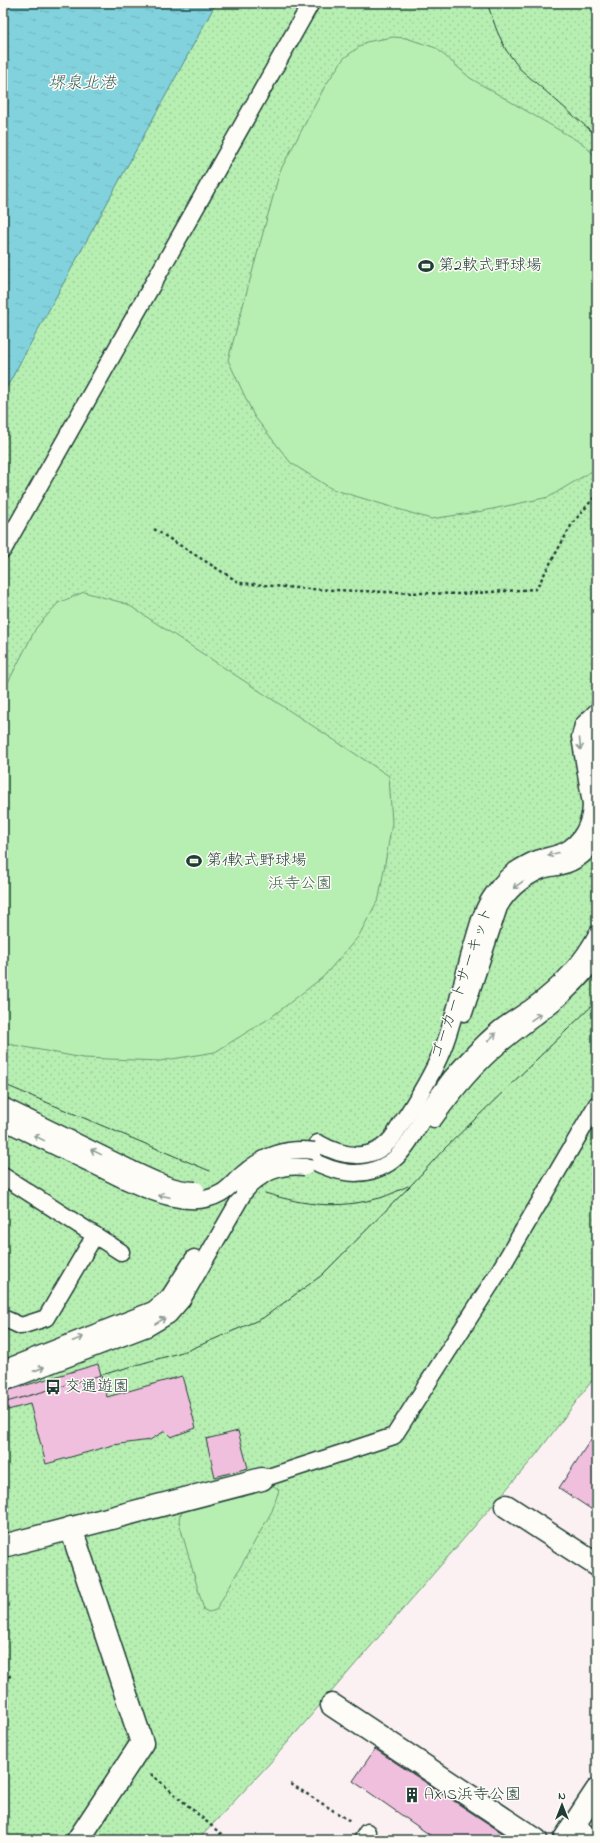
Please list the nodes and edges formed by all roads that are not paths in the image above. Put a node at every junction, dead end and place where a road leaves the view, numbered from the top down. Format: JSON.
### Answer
{"nodes":[{"id":1,"x":311,"y":3,"type":"edge"},
{"id":2,"x":3,"y":550,"type":"edge"},
{"id":3,"x":597,"y":711,"type":"edge"},
{"id":4,"x":597,"y":728,"type":"edge"},
{"id":5,"x":597,"y":764,"type":"edge"},
{"id":6,"x":597,"y":838,"type":"edge"},
{"id":7,"x":597,"y":934,"type":"edge"},
{"id":8,"x":597,"y":956,"type":"edge"},
{"id":9,"x":597,"y":1104,"type":"edge"},
{"id":10,"x":3,"y":1106,"type":"edge"},
{"id":11,"x":3,"y":1120,"type":"edge"},
{"id":12,"x":311,"y":1155,"type":"junction"},
{"id":13,"x":128,"y":1175,"type":"junction"},
{"id":14,"x":3,"y":1176,"type":"edge"},
{"id":15,"x":95,"y":1235,"type":"junction"},
{"id":16,"x":121,"y":1252,"type":"dead end"},
{"id":17,"x":172,"y":1303,"type":"junction"},
{"id":18,"x":3,"y":1318,"type":"edge"},
{"id":19,"x":3,"y":1369,"type":"edge"},
{"id":20,"x":3,"y":1383,"type":"edge"},
{"id":21,"x":262,"y":1479,"type":"joint"},
{"id":22,"x":506,"y":1506,"type":"dead end"},
{"id":23,"x":72,"y":1528,"type":"junction"},
{"id":24,"x":3,"y":1546,"type":"edge"},
{"id":25,"x":597,"y":1566,"type":"edge"},
{"id":26,"x":332,"y":1705,"type":"dead end"},
{"id":27,"x":597,"y":1790,"type":"edge"},
{"id":28,"x":568,"y":1834,"type":"edge"},
{"id":29,"x":78,"y":1840,"type":"edge"},
{"id":30,"x":536,"y":1840,"type":"edge"},
{"id":31,"x":592,"y":1840,"type":"edge"}],
"edges":[{"from":1,"to":2,"type":"lane"},
{"from":3,"to":12,"type":"lane","name":"ゴーカートサーキット","one_way":true},
{"from":4,"to":5,"type":"lane"},
{"from":6,"to":12,"type":"lane","name":"ゴーカートサーキット","one_way":true},
{"from":12,"to":7,"type":"lane","name":"ゴーカートサーキット","one_way":true},
{"from":12,"to":8,"type":"lane","name":"ゴーカートサーキット","one_way":true},
{"from":9,"to":21,"type":"lane"},
{"from":13,"to":10,"type":"lane","name":"ゴーカートサーキット","one_way":true},
{"from":13,"to":11,"type":"lane","name":"ゴーカートサーキット","one_way":true},
{"from":12,"to":13,"type":"lane","name":"ゴーカートサーキット","one_way":true,"bridge":true},
{"from":12,"to":17,"type":"lane","name":"ゴーカートサーキット","bridge":true},
{"from":14,"to":15,"type":"lane"},
{"from":15,"to":16,"type":"lane"},
{"from":15,"to":18,"type":"lane"},
{"from":19,"to":17,"type":"lane","name":"ゴーカートサーキット","one_way":true},
{"from":20,"to":17,"type":"lane","name":"ゴーカートサーキット","one_way":true},
{"from":21,"to":23,"type":"street"},
{"from":22,"to":25,"type":"street"},
{"from":23,"to":24,"type":"street"},
{"from":23,"to":29,"type":"street"},
{"from":26,"to":30,"type":"street"},
{"from":27,"to":28,"type":"street"},
{"from":28,"to":31,"type":"street"}]}
